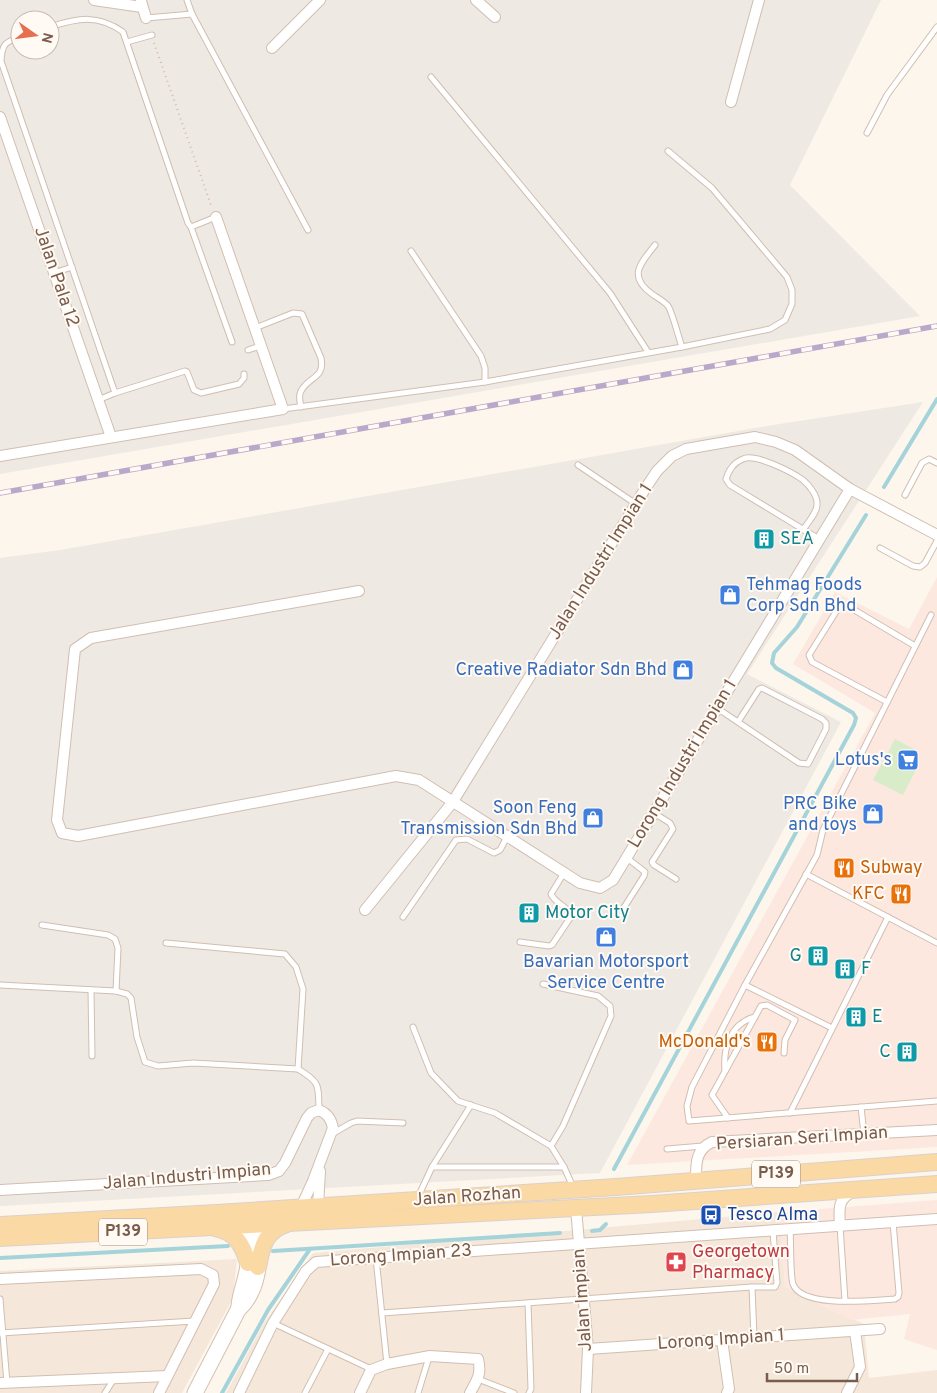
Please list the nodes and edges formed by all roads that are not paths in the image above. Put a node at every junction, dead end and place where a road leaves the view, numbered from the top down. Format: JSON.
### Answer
{"nodes":[{"id":1,"x":94,"y":0,"type":"edge"},
{"id":2,"x":186,"y":0,"type":"edge"},
{"id":3,"x":320,"y":0,"type":"edge"},
{"id":4,"x":476,"y":0,"type":"edge"},
{"id":5,"x":759,"y":0,"type":"edge"},
{"id":6,"x":141,"y":4,"type":"edge"},
{"id":7,"x":192,"y":14,"type":"junction"},
{"id":8,"x":495,"y":17,"type":"dead end"},
{"id":9,"x":146,"y":18,"type":"joint"},
{"id":10,"x":60,"y":24,"type":"edge"},
{"id":11,"x":937,"y":28,"type":"edge"},
{"id":12,"x":152,"y":36,"type":"road end"},
{"id":13,"x":10,"y":40,"type":"edge"},
{"id":14,"x":127,"y":42,"type":"junction"},
{"id":15,"x":272,"y":48,"type":"dead end"},
{"id":16,"x":431,"y":77,"type":"dead end"},
{"id":17,"x":730,"y":102,"type":"dead end"},
{"id":18,"x":0,"y":117,"type":"edge"},
{"id":19,"x":867,"y":132,"type":"dead end"},
{"id":20,"x":668,"y":151,"type":"dead end"},
{"id":21,"x":216,"y":217,"type":"joint"},
{"id":22,"x":190,"y":227,"type":"junction"},
{"id":23,"x":308,"y":230,"type":"dead end"},
{"id":24,"x":655,"y":245,"type":"dead end"},
{"id":25,"x":411,"y":251,"type":"dead end"},
{"id":26,"x":72,"y":267,"type":"junction"},
{"id":27,"x":54,"y":273,"type":"junction"},
{"id":28,"x":254,"y":328,"type":"junction"},
{"id":29,"x":232,"y":342,"type":"dead end"},
{"id":30,"x":260,"y":346,"type":"junction"},
{"id":31,"x":682,"y":347,"type":"junction"},
{"id":32,"x":248,"y":350,"type":"dead end"},
{"id":33,"x":648,"y":352,"type":"junction"},
{"id":34,"x":244,"y":374,"type":"dead end"},
{"id":35,"x":485,"y":382,"type":"junction"},
{"id":36,"x":116,"y":392,"type":"junction"},
{"id":37,"x":98,"y":400,"type":"junction"},
{"id":38,"x":301,"y":407,"type":"junction"},
{"id":39,"x":283,"y":409,"type":"junction"},
{"id":40,"x":111,"y":437,"type":"junction"},
{"id":41,"x":0,"y":456,"type":"edge"},
{"id":42,"x":937,"y":463,"type":"edge"},
{"id":43,"x":578,"y":465,"type":"dead end"},
{"id":44,"x":850,"y":489,"type":"junction"},
{"id":45,"x":905,"y":496,"type":"dead end"},
{"id":46,"x":636,"y":504,"type":"junction"},
{"id":47,"x":803,"y":530,"type":"junction"},
{"id":48,"x":937,"y":535,"type":"edge"},
{"id":49,"x":819,"y":539,"type":"junction"},
{"id":50,"x":937,"y":541,"type":"edge"},
{"id":51,"x":880,"y":548,"type":"dead end"},
{"id":52,"x":359,"y":591,"type":"dead end"},
{"id":53,"x":931,"y":615,"type":"dead end"},
{"id":54,"x":915,"y":646,"type":"junction"},
{"id":55,"x":887,"y":702,"type":"junction"},
{"id":56,"x":716,"y":708,"type":"junction"},
{"id":57,"x":738,"y":722,"type":"junction"},
{"id":58,"x":452,"y":803,"type":"junction"},
{"id":59,"x":654,"y":812,"type":"junction"},
{"id":60,"x":507,"y":837,"type":"junction"},
{"id":61,"x":627,"y":858,"type":"junction"},
{"id":62,"x":564,"y":873,"type":"junction"},
{"id":63,"x":806,"y":874,"type":"junction"},
{"id":64,"x":676,"y":879,"type":"dead end"},
{"id":65,"x":365,"y":910,"type":"dead end"},
{"id":66,"x":623,"y":910,"type":"dead end"},
{"id":67,"x":403,"y":917,"type":"dead end"},
{"id":68,"x":888,"y":917,"type":"junction"},
{"id":69,"x":42,"y":925,"type":"dead end"},
{"id":70,"x":520,"y":942,"type":"dead end"},
{"id":71,"x":937,"y":942,"type":"edge"},
{"id":72,"x":166,"y":943,"type":"dead end"},
{"id":73,"x":0,"y":984,"type":"edge"},
{"id":74,"x":543,"y":984,"type":"dead end"},
{"id":75,"x":745,"y":985,"type":"junction"},
{"id":76,"x":91,"y":990,"type":"junction"},
{"id":77,"x":116,"y":991,"type":"junction"},
{"id":78,"x":755,"y":1017,"type":"junction"},
{"id":79,"x":412,"y":1027,"type":"dead end"},
{"id":80,"x":832,"y":1028,"type":"junction"},
{"id":81,"x":784,"y":1053,"type":"dead end"},
{"id":82,"x":92,"y":1056,"type":"dead end"},
{"id":83,"x":298,"y":1069,"type":"junction"},
{"id":84,"x":725,"y":1071,"type":"junction"},
{"id":85,"x":937,"y":1100,"type":"edge"},
{"id":86,"x":471,"y":1105,"type":"junction"},
{"id":87,"x":861,"y":1107,"type":"junction"},
{"id":88,"x":319,"y":1110,"type":"junction"},
{"id":89,"x":790,"y":1113,"type":"junction"},
{"id":90,"x":728,"y":1118,"type":"junction"},
{"id":91,"x":403,"y":1123,"type":"dead end"},
{"id":92,"x":937,"y":1130,"type":"edge"},
{"id":93,"x":331,"y":1135,"type":"junction"},
{"id":94,"x":864,"y":1135,"type":"junction"},
{"id":95,"x":551,"y":1146,"type":"junction"},
{"id":96,"x":703,"y":1146,"type":"junction"},
{"id":97,"x":666,"y":1149,"type":"dead end"},
{"id":98,"x":937,"y":1162,"type":"edge"},
{"id":99,"x":320,"y":1163,"type":"junction"},
{"id":100,"x":432,"y":1167,"type":"junction"},
{"id":101,"x":564,"y":1167,"type":"junction"},
{"id":102,"x":696,"y":1181,"type":"junction"},
{"id":103,"x":937,"y":1184,"type":"edge"},
{"id":104,"x":0,"y":1190,"type":"edge"},
{"id":105,"x":574,"y":1190,"type":"junction"},
{"id":106,"x":857,"y":1190,"type":"junction"},
{"id":107,"x":816,"y":1192,"type":"junction"},
{"id":108,"x":417,"y":1200,"type":"junction"},
{"id":109,"x":308,"y":1207,"type":"junction"},
{"id":110,"x":838,"y":1207,"type":"junction"},
{"id":111,"x":576,"y":1208,"type":"junction"},
{"id":112,"x":217,"y":1213,"type":"junction"},
{"id":113,"x":937,"y":1219,"type":"edge"},
{"id":114,"x":253,"y":1220,"type":"junction"},
{"id":115,"x":291,"y":1222,"type":"junction"},
{"id":116,"x":894,"y":1222,"type":"junction"},
{"id":117,"x":840,"y":1226,"type":"junction"},
{"id":118,"x":0,"y":1227,"type":"edge"},
{"id":119,"x":208,"y":1227,"type":"junction"},
{"id":120,"x":790,"y":1230,"type":"junction"},
{"id":121,"x":773,"y":1231,"type":"junction"},
{"id":122,"x":579,"y":1244,"type":"junction"},
{"id":123,"x":376,"y":1258,"type":"junction"},
{"id":124,"x":253,"y":1265,"type":"junction"},
{"id":125,"x":0,"y":1278,"type":"edge"},
{"id":126,"x":752,"y":1287,"type":"junction"},
{"id":127,"x":0,"y":1299,"type":"edge"},
{"id":128,"x":584,"y":1299,"type":"junction"},
{"id":129,"x":845,"y":1301,"type":"junction"},
{"id":130,"x":528,"y":1303,"type":"junction"},
{"id":131,"x":382,"y":1313,"type":"junction"},
{"id":132,"x":194,"y":1322,"type":"junction"},
{"id":133,"x":274,"y":1323,"type":"junction"},
{"id":134,"x":880,"y":1329,"type":"dead end"},
{"id":135,"x":855,"y":1331,"type":"junction"},
{"id":136,"x":1,"y":1333,"type":"edge"},
{"id":137,"x":754,"y":1338,"type":"junction"},
{"id":138,"x":722,"y":1340,"type":"junction"},
{"id":139,"x":588,"y":1348,"type":"junction"},
{"id":140,"x":328,"y":1349,"type":"junction"},
{"id":141,"x":430,"y":1356,"type":"junction"},
{"id":142,"x":387,"y":1364,"type":"junction"},
{"id":143,"x":372,"y":1370,"type":"junction"},
{"id":144,"x":168,"y":1376,"type":"junction"},
{"id":145,"x":114,"y":1378,"type":"junction"},
{"id":146,"x":478,"y":1378,"type":"junction"},
{"id":147,"x":4,"y":1383,"type":"edge"},
{"id":148,"x":105,"y":1393,"type":"edge"},
{"id":149,"x":159,"y":1393,"type":"edge"},
{"id":150,"x":196,"y":1393,"type":"edge"},
{"id":151,"x":239,"y":1393,"type":"edge"},
{"id":152,"x":305,"y":1393,"type":"edge"},
{"id":153,"x":360,"y":1393,"type":"edge"},
{"id":154,"x":418,"y":1393,"type":"edge"},
{"id":155,"x":470,"y":1393,"type":"edge"},
{"id":156,"x":514,"y":1393,"type":"edge"},
{"id":157,"x":529,"y":1393,"type":"edge"},
{"id":158,"x":586,"y":1393,"type":"edge"},
{"id":159,"x":727,"y":1393,"type":"edge"},
{"id":160,"x":847,"y":1393,"type":"edge"}],
"edges":[{"from":1,"to":6,"type":"street"},
{"from":2,"to":7,"type":"lane"},
{"from":3,"to":15,"type":"street"},
{"from":4,"to":8,"type":"street"},
{"from":5,"to":17,"type":"street"},
{"from":6,"to":9,"type":"street"},
{"from":7,"to":9,"type":"lane"},
{"from":7,"to":23,"type":"lane"},
{"from":10,"to":14,"type":"lane"},
{"from":11,"to":19,"type":"lane"},
{"from":12,"to":14,"type":"lane"},
{"from":13,"to":26,"type":"lane"},
{"from":14,"to":22,"type":"lane"},
{"from":16,"to":33,"type":"lane"},
{"from":18,"to":27,"type":"street","name":"Jalan Pala 12"},
{"from":20,"to":31,"type":"lane"},
{"from":21,"to":22,"type":"lane"},
{"from":21,"to":28,"type":"street"},
{"from":22,"to":29,"type":"lane"},
{"from":24,"to":31,"type":"lane"},
{"from":25,"to":35,"type":"lane"},
{"from":26,"to":27,"type":"lane"},
{"from":26,"to":36,"type":"lane"},
{"from":27,"to":37,"type":"street","name":"Jalan Pala 12"},
{"from":28,"to":30,"type":"street"},
{"from":28,"to":38,"type":"lane"},
{"from":30,"to":32,"type":"lane"},
{"from":30,"to":39,"type":"street"},
{"from":31,"to":33,"type":"lane"},
{"from":33,"to":35,"type":"lane"},
{"from":34,"to":36,"type":"lane"},
{"from":35,"to":38,"type":"lane"},
{"from":36,"to":37,"type":"lane"},
{"from":37,"to":40,"type":"street","name":"Jalan Pala 12"},
{"from":38,"to":39,"type":"lane"},
{"from":39,"to":40,"type":"street"},
{"from":40,"to":41,"type":"street"},
{"from":42,"to":45,"type":"lane"},
{"from":43,"to":46,"type":"lane"},
{"from":44,"to":46,"type":"street","name":"Jalan Industri Impian 1"},
{"from":44,"to":48,"type":"street","name":"Jalan Industri Impian 1"},
{"from":44,"to":49,"type":"street","name":"Lorong Industri Impian 1"},
{"from":46,"to":58,"type":"street","name":"Jalan Industri Impian 1"},
{"from":47,"to":47,"type":"lane"},
{"from":47,"to":49,"type":"lane"},
{"from":49,"to":56,"type":"street","name":"Lorong Industri Impian 1"},
{"from":50,"to":51,"type":"lane"},
{"from":52,"to":58,"type":"street","name":"Lorong Industri Impian 1"},
{"from":53,"to":54,"type":"lane"},
{"from":54,"to":55,"type":"lane"},
{"from":54,"to":55,"type":"lane"},
{"from":55,"to":63,"type":"lane"},
{"from":56,"to":57,"type":"lane"},
{"from":56,"to":59,"type":"street","name":"Lorong Industri Impian 1"},
{"from":57,"to":57,"type":"lane"},
{"from":58,"to":60,"type":"street","name":"Lorong Industri Impian 1"},
{"from":58,"to":65,"type":"street","name":"Jalan Industri Impian 1"},
{"from":59,"to":61,"type":"street","name":"Lorong Industri Impian 1"},
{"from":59,"to":64,"type":"lane"},
{"from":60,"to":62,"type":"street","name":"Lorong Industri Impian 1"},
{"from":60,"to":67,"type":"lane"},
{"from":61,"to":62,"type":"street","name":"Lorong Industri Impian 1"},
{"from":61,"to":66,"type":"lane"},
{"from":62,"to":70,"type":"lane"},
{"from":63,"to":68,"type":"lane"},
{"from":63,"to":75,"type":"lane"},
{"from":68,"to":71,"type":"lane"},
{"from":68,"to":80,"type":"lane"},
{"from":69,"to":77,"type":"lane"},
{"from":72,"to":83,"type":"lane"},
{"from":73,"to":76,"type":"lane"},
{"from":74,"to":95,"type":"lane"},
{"from":75,"to":80,"type":"lane"},
{"from":75,"to":90,"type":"lane"},
{"from":76,"to":77,"type":"lane"},
{"from":76,"to":82,"type":"lane"},
{"from":77,"to":83,"type":"lane"},
{"from":78,"to":81,"type":"lane"},
{"from":78,"to":84,"type":"lane"},
{"from":78,"to":84,"type":"lane"},
{"from":79,"to":86,"type":"lane"},
{"from":80,"to":89,"type":"lane"},
{"from":83,"to":88,"type":"lane"},
{"from":84,"to":90,"type":"lane"},
{"from":85,"to":87,"type":"lane"},
{"from":86,"to":95,"type":"lane"},
{"from":86,"to":100,"type":"lane"},
{"from":87,"to":89,"type":"lane"},
{"from":87,"to":94,"type":"lane"},
{"from":88,"to":93,"type":"street"},
{"from":88,"to":104,"type":"street","name":"Jalan Industri Impian"},
{"from":89,"to":90,"type":"lane"},
{"from":91,"to":93,"type":"lane"},
{"from":92,"to":94,"type":"street","name":"Persiaran Seri Impian"},
{"from":93,"to":99,"type":"street"},
{"from":94,"to":96,"type":"street","name":"Persiaran Seri Impian"},
{"from":95,"to":101,"type":"lane"},
{"from":96,"to":97,"type":"lane","name":"Persiaran Seri Impian"},
{"from":96,"to":102,"type":"street"},
{"from":98,"to":102,"type":"main road","name":"Jalan Rozhan","number":"P139"},
{"from":99,"to":109,"type":"street"},
{"from":99,"to":109,"type":"street"},
{"from":100,"to":101,"type":"lane"},
{"from":100,"to":108,"type":"lane"},
{"from":101,"to":105,"type":"lane"},
{"from":102,"to":105,"type":"main road","name":"Jalan Rozhan","number":"P139"},
{"from":103,"to":106,"type":"main road","name":"Jalan Rozhan","number":"P139"},
{"from":105,"to":108,"type":"main road","name":"Jalan Rozhan","number":"P139"},
{"from":105,"to":111,"type":"main road"},
{"from":106,"to":107,"type":"main road","name":"Jalan Rozhan","number":"P139"},
{"from":106,"to":110,"type":"street"},
{"from":107,"to":110,"type":"street"},
{"from":107,"to":111,"type":"main road","name":"Jalan Rozhan","number":"P139"},
{"from":108,"to":109,"type":"main road","name":"Jalan Rozhan","number":"P139"},
{"from":109,"to":112,"type":"main road"},
{"from":109,"to":114,"type":"main road","name":"Jalan Rozhan","number":"P139"},
{"from":110,"to":117,"type":"street"},
{"from":111,"to":115,"type":"main road","name":"Jalan Rozhan","number":"P139"},
{"from":111,"to":122,"type":"street","name":"Jalan Impian"},
{"from":112,"to":114,"type":"main road","name":"Jalan Rozhan","number":"P139"},
{"from":112,"to":118,"type":"main road","name":"Jalan Rozhan","number":"P139"},
{"from":113,"to":116,"type":"street"},
{"from":114,"to":115,"type":"main road","name":"Jalan Rozhan","number":"P139"},
{"from":114,"to":119,"type":"main road","name":"Jalan Rozhan","number":"P139"},
{"from":114,"to":124,"type":"street"},
{"from":115,"to":124,"type":"main road"},
{"from":116,"to":117,"type":"street"},
{"from":116,"to":129,"type":"lane"},
{"from":117,"to":120,"type":"street"},
{"from":117,"to":129,"type":"lane"},
{"from":118,"to":119,"type":"main road","name":"Jalan Rozhan","number":"P139"},
{"from":119,"to":124,"type":"main road"},
{"from":120,"to":121,"type":"street"},
{"from":120,"to":129,"type":"lane"},
{"from":121,"to":122,"type":"street"},
{"from":121,"to":126,"type":"lane"},
{"from":122,"to":123,"type":"street","name":"Lorong Impian 23"},
{"from":122,"to":128,"type":"street","name":"Jalan Impian"},
{"from":123,"to":131,"type":"lane"},
{"from":123,"to":133,"type":"street","name":"Lorong Impian 23"},
{"from":124,"to":150,"type":"street"},
{"from":125,"to":132,"type":"street"},
{"from":126,"to":128,"type":"lane"},
{"from":126,"to":137,"type":"lane"},
{"from":127,"to":136,"type":"lane"},
{"from":128,"to":130,"type":"lane"},
{"from":128,"to":139,"type":"street","name":"Jalan Impian"},
{"from":130,"to":131,"type":"lane"},
{"from":130,"to":157,"type":"lane"},
{"from":131,"to":142,"type":"lane"},
{"from":132,"to":136,"type":"lane"},
{"from":132,"to":144,"type":"street"},
{"from":133,"to":140,"type":"lane"},
{"from":133,"to":151,"type":"street","name":"Lorong Impian 23"},
{"from":134,"to":135,"type":"street","name":"Lorong Impian 1"},
{"from":135,"to":137,"type":"street","name":"Lorong Impian 1"},
{"from":135,"to":160,"type":"street"},
{"from":136,"to":147,"type":"lane"},
{"from":137,"to":138,"type":"street","name":"Lorong Impian 1"},
{"from":138,"to":139,"type":"street","name":"Lorong Impian 1"},
{"from":138,"to":159,"type":"street"},
{"from":139,"to":158,"type":"street","name":"Jalan Impian"},
{"from":140,"to":143,"type":"lane"},
{"from":140,"to":152,"type":"lane"},
{"from":141,"to":142,"type":"street"},
{"from":141,"to":146,"type":"street"},
{"from":141,"to":154,"type":"lane"},
{"from":142,"to":143,"type":"street"},
{"from":143,"to":153,"type":"street"},
{"from":144,"to":145,"type":"street"},
{"from":144,"to":149,"type":"street"},
{"from":145,"to":147,"type":"street"},
{"from":145,"to":148,"type":"lane"},
{"from":146,"to":155,"type":"street"},
{"from":146,"to":156,"type":"lane"}]}
